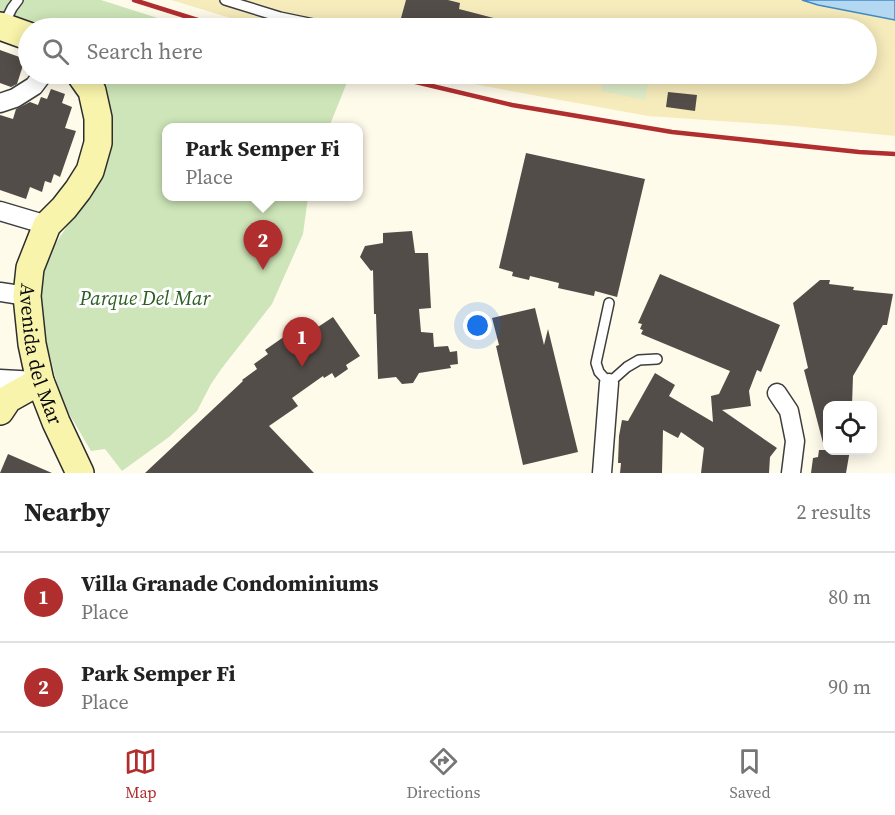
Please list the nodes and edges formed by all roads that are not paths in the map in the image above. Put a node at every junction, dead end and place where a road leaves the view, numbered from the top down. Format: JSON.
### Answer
{"nodes":[{"id":1,"x":18,"y":0,"type":"edge"},
{"id":2,"x":225,"y":0,"type":"edge"},
{"id":3,"x":285,"y":18,"type":"edge"},
{"id":4,"x":1,"y":26,"type":"edge"},
{"id":5,"x":18,"y":32,"type":"edge"},
{"id":6,"x":36,"y":84,"type":"edge"},
{"id":7,"x":87,"y":84,"type":"edge"},
{"id":8,"x":0,"y":103,"type":"edge"},
{"id":9,"x":0,"y":211,"type":"edge"},
{"id":10,"x":47,"y":225,"type":"junction"},
{"id":11,"x":0,"y":292,"type":"edge"},
{"id":12,"x":27,"y":296,"type":"junction"},
{"id":13,"x":609,"y":303,"type":"dead end"},
{"id":14,"x":657,"y":358,"type":"dead end"},
{"id":15,"x":0,"y":379,"type":"edge"},
{"id":16,"x":40,"y":381,"type":"junction"},
{"id":17,"x":609,"y":383,"type":"junction"},
{"id":18,"x":777,"y":393,"type":"dead end"},
{"id":19,"x":0,"y":411,"type":"edge"},
{"id":20,"x":80,"y":473,"type":"edge"},
{"id":21,"x":602,"y":473,"type":"edge"},
{"id":22,"x":791,"y":473,"type":"edge"}],
"edges":[{"from":1,"to":4,"type":"lane"},
{"from":2,"to":3,"type":"lane"},
{"from":4,"to":5,"type":"main road"},
{"from":6,"to":8,"type":"street"},
{"from":7,"to":10,"type":"main road","name":"Avenida del Mar"},
{"from":9,"to":10,"type":"street"},
{"from":10,"to":12,"type":"main road","name":"Avenida del Mar"},
{"from":11,"to":12,"type":"street"},
{"from":12,"to":16,"type":"main road","name":"Avenida del Mar"},
{"from":13,"to":17,"type":"lane"},
{"from":14,"to":17,"type":"lane"},
{"from":15,"to":16,"type":"street"},
{"from":16,"to":19,"type":"main road"},
{"from":16,"to":20,"type":"main road","name":"Avenida del Mar"},
{"from":17,"to":21,"type":"street"},
{"from":18,"to":22,"type":"street"}]}
